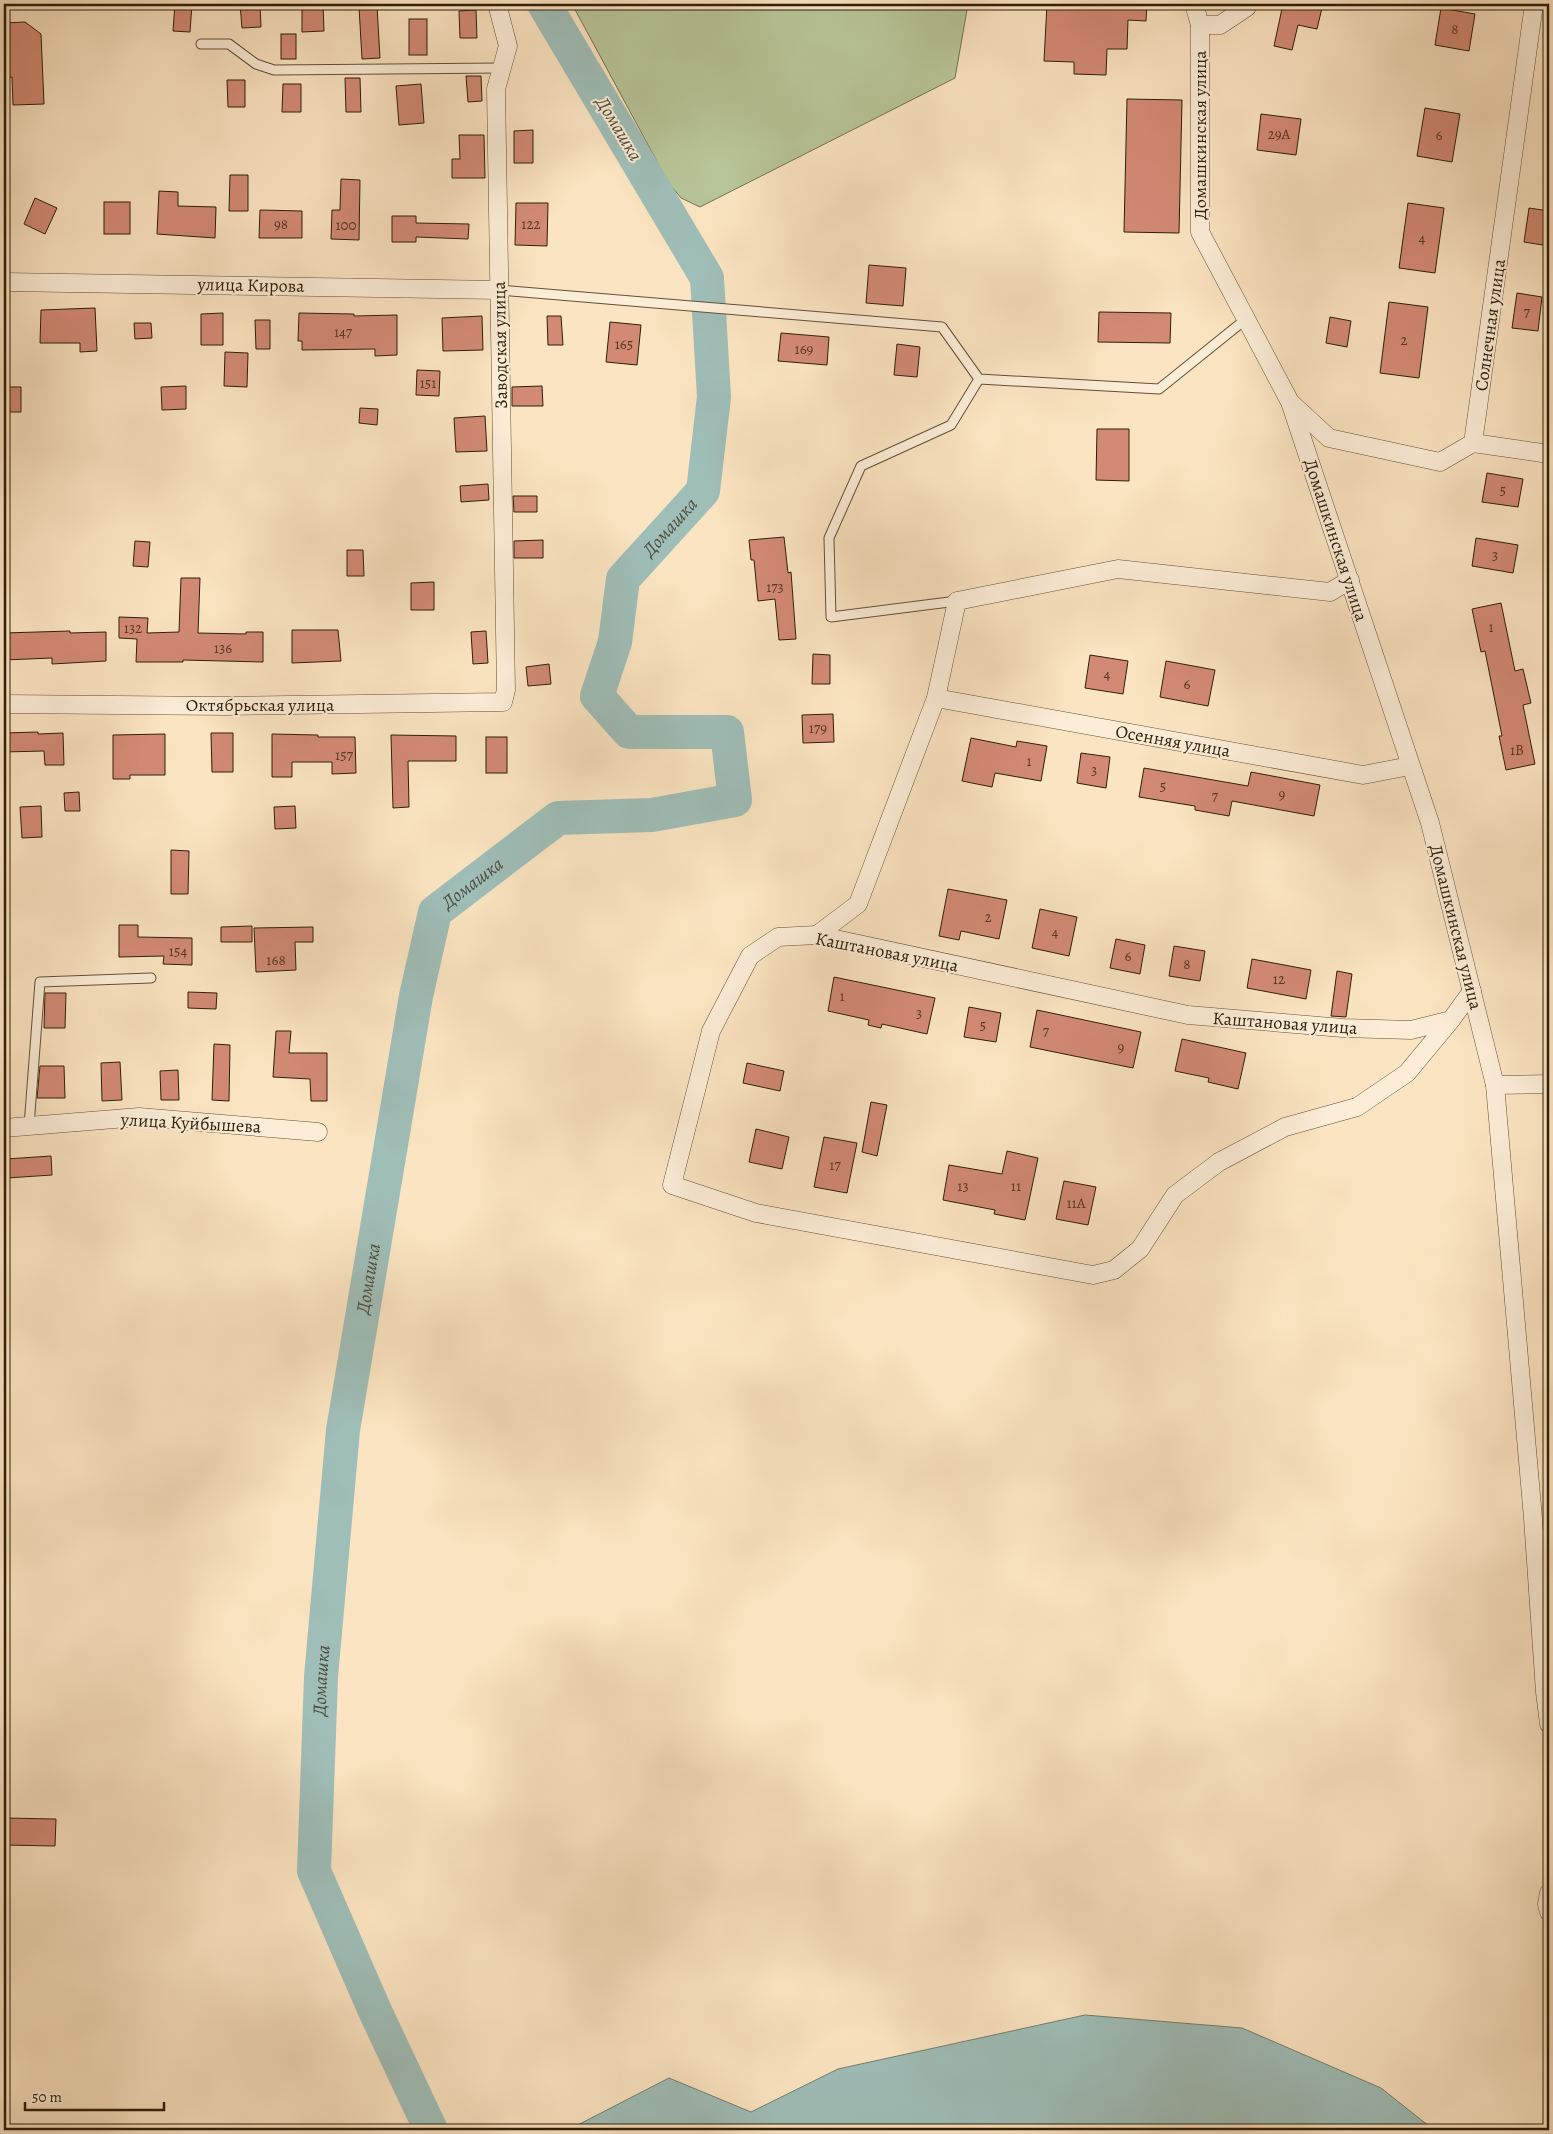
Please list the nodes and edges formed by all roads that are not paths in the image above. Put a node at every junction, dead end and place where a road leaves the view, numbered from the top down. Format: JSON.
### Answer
{"nodes":[{"id":1,"x":497,"y":4,"type":"edge"},
{"id":2,"x":1194,"y":4,"type":"edge"},
{"id":3,"x":1248,"y":4,"type":"edge"},
{"id":4,"x":1534,"y":4,"type":"edge"},
{"id":5,"x":1200,"y":26,"type":"junction"},
{"id":6,"x":201,"y":44,"type":"dead end"},
{"id":7,"x":502,"y":68,"type":"junction"},
{"id":8,"x":4,"y":282,"type":"edge"},
{"id":9,"x":499,"y":290,"type":"junction"},
{"id":10,"x":1246,"y":319,"type":"junction"},
{"id":11,"x":979,"y":379,"type":"junction"},
{"id":12,"x":1290,"y":402,"type":"junction"},
{"id":13,"x":1473,"y":443,"type":"junction"},
{"id":14,"x":1549,"y":454,"type":"edge"},
{"id":15,"x":1350,"y":580,"type":"junction"},
{"id":16,"x":957,"y":600,"type":"junction"},
{"id":17,"x":506,"y":690,"type":"joint"},
{"id":18,"x":936,"y":698,"type":"junction"},
{"id":19,"x":4,"y":704,"type":"edge"},
{"id":20,"x":1410,"y":766,"type":"junction"},
{"id":21,"x":817,"y":935,"type":"junction"},
{"id":22,"x":151,"y":978,"type":"dead end"},
{"id":23,"x":1472,"y":990,"type":"junction"},
{"id":24,"x":1452,"y":1020,"type":"junction"},
{"id":25,"x":1549,"y":1084,"type":"edge"},
{"id":26,"x":1495,"y":1085,"type":"junction"},
{"id":27,"x":29,"y":1126,"type":"junction"},
{"id":28,"x":4,"y":1128,"type":"edge"},
{"id":29,"x":318,"y":1132,"type":"dead end"},
{"id":30,"x":1549,"y":1724,"type":"edge"},
{"id":31,"x":1549,"y":1893,"type":"edge"},
{"id":32,"x":1549,"y":1912,"type":"edge"}],
"edges":[{"from":1,"to":7,"type":"street","name":"Заводская улица"},
{"from":2,"to":5,"type":"street","name":"Домашкинская улица"},
{"from":3,"to":5,"type":"street"},
{"from":4,"to":13,"type":"street","name":"Солнечная улица"},
{"from":5,"to":10,"type":"street","name":"Домашкинская улица"},
{"from":6,"to":7,"type":"lane"},
{"from":7,"to":9,"type":"street","name":"Заводская улица"},
{"from":8,"to":9,"type":"street","name":"улица Кирова"},
{"from":9,"to":11,"type":"lane"},
{"from":9,"to":17,"type":"street","name":"Заводская улица"},
{"from":10,"to":11,"type":"lane"},
{"from":10,"to":12,"type":"street","name":"Домашкинская улица"},
{"from":11,"to":16,"type":"lane"},
{"from":12,"to":13,"type":"street"},
{"from":12,"to":15,"type":"street","name":"Домашкинская улица"},
{"from":13,"to":14,"type":"street"},
{"from":15,"to":16,"type":"street"},
{"from":15,"to":20,"type":"street","name":"Домашкинская улица"},
{"from":16,"to":18,"type":"street"},
{"from":17,"to":19,"type":"street","name":"Октябрьская улица"},
{"from":18,"to":20,"type":"street","name":"Осенняя улица"},
{"from":18,"to":21,"type":"street"},
{"from":20,"to":23,"type":"street","name":"Домашкинская улица"},
{"from":21,"to":24,"type":"street","name":"Каштановая улица"},
{"from":21,"to":24,"type":"street","name":"Каштановая улица"},
{"from":22,"to":27,"type":"lane"},
{"from":23,"to":24,"type":"street"},
{"from":23,"to":26,"type":"street","name":"Домашкинская улица"},
{"from":25,"to":26,"type":"street"},
{"from":26,"to":30,"type":"street","name":"Домашкинская улица"},
{"from":27,"to":28,"type":"street","name":"улица Куйбышева"},
{"from":27,"to":29,"type":"street","name":"улица Куйбышева"},
{"from":31,"to":32,"type":"street"}]}
